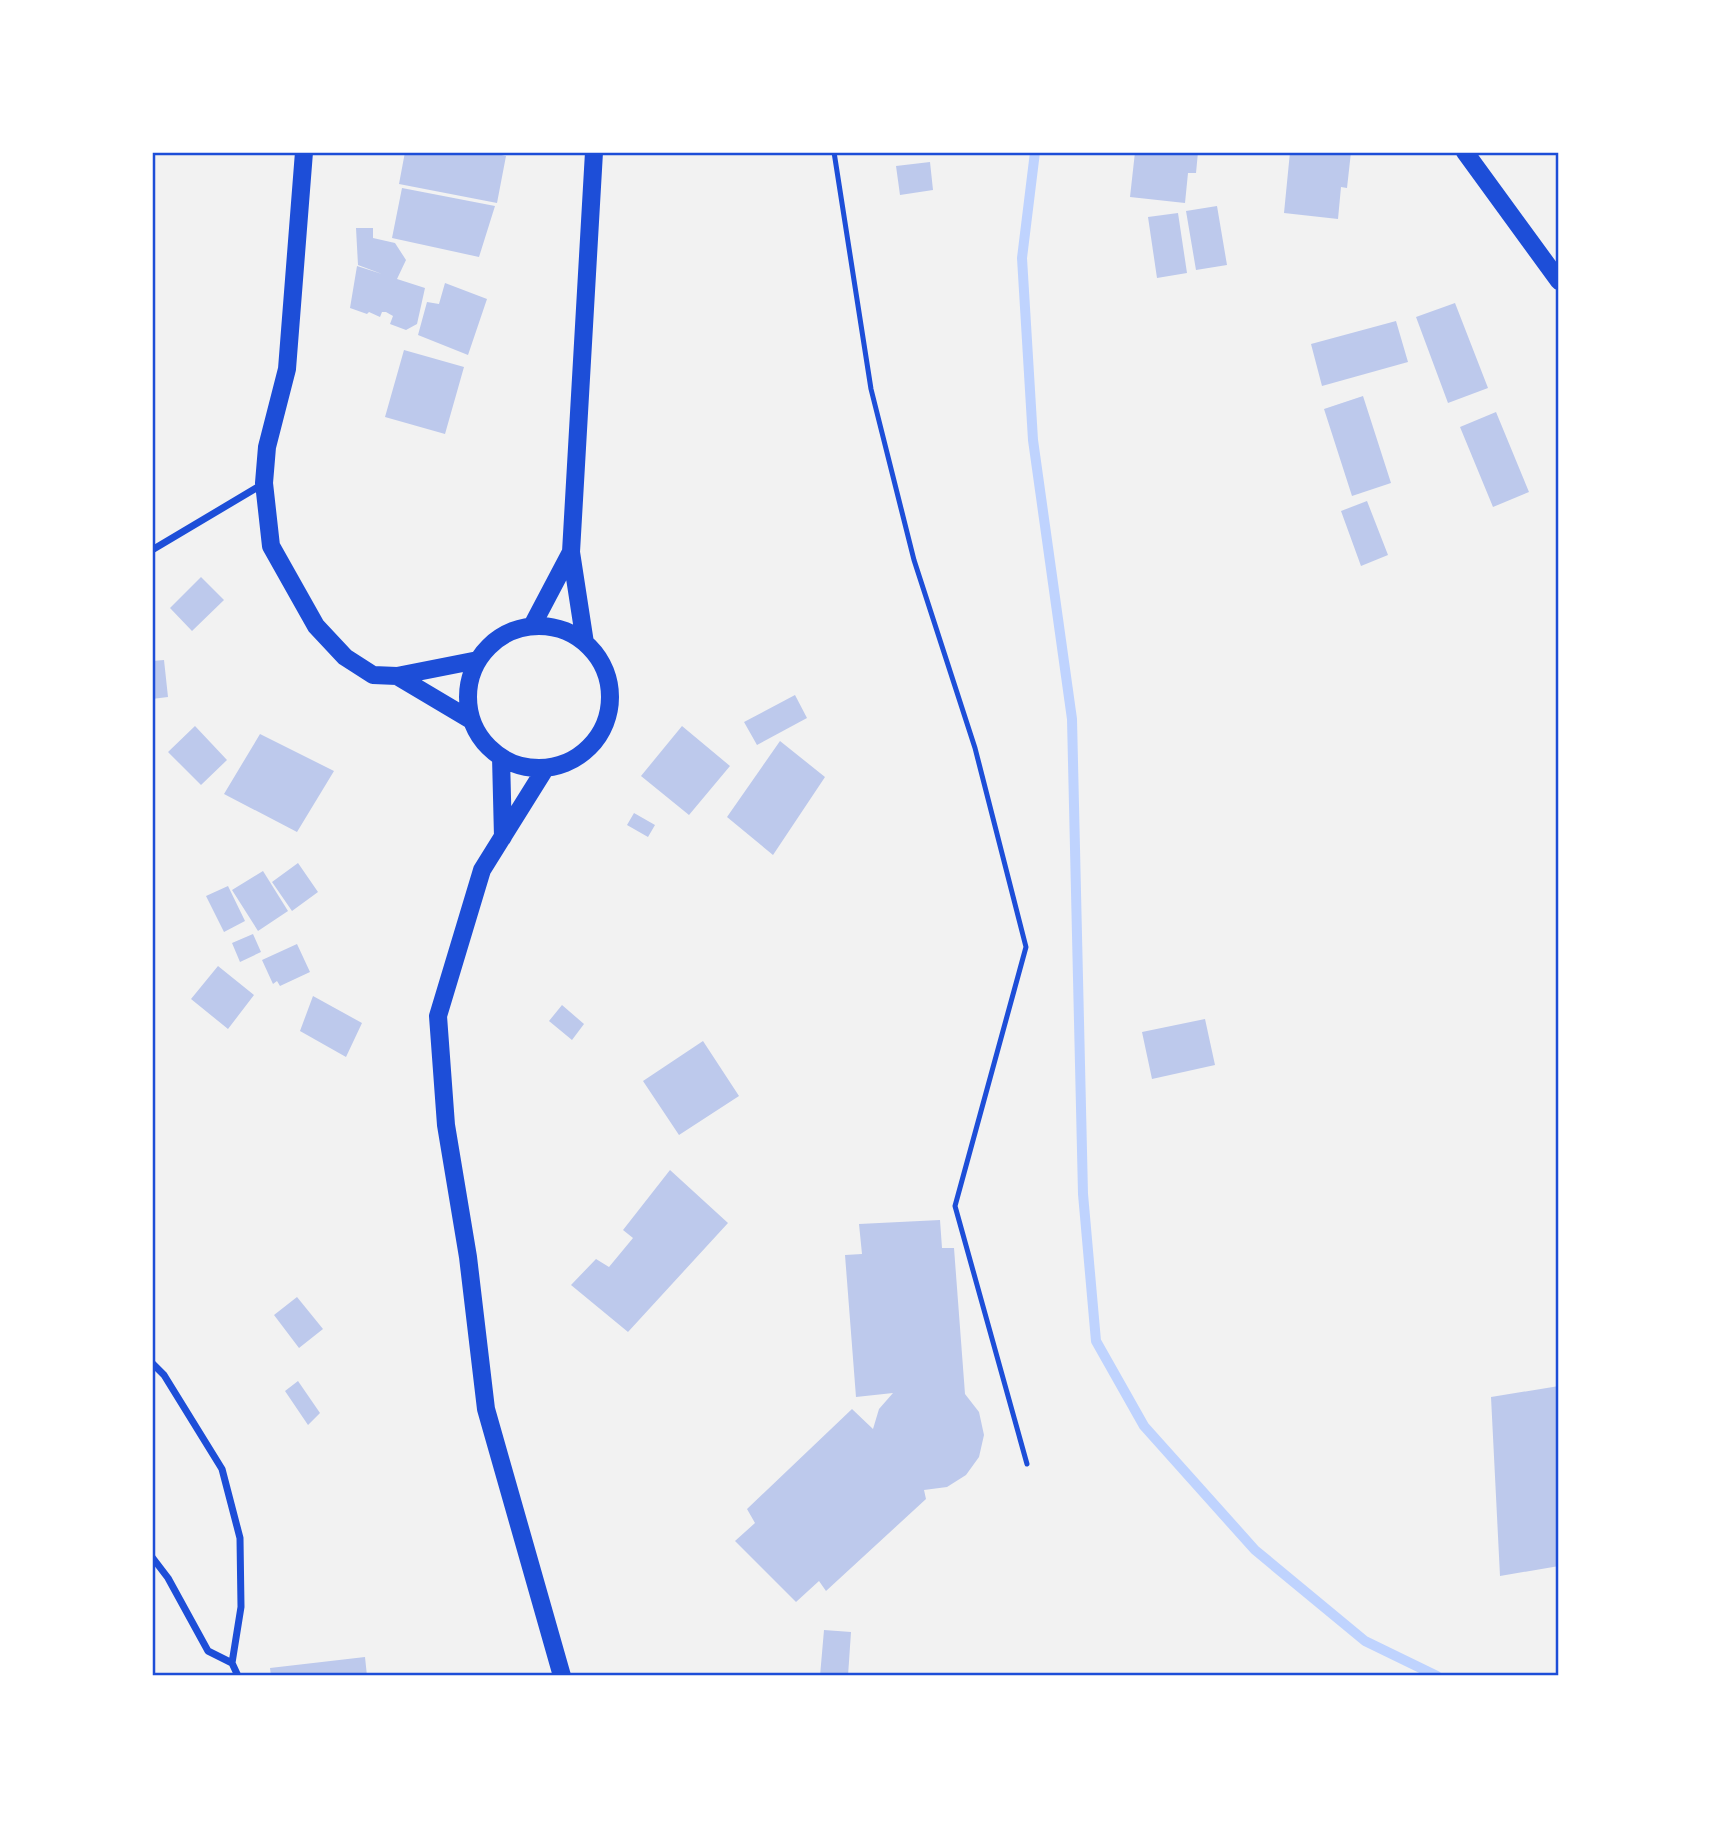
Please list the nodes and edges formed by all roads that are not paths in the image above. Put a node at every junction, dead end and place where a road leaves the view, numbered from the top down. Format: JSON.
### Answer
{"nodes":[{"id":1,"x":304,"y":152,"type":"edge"},
{"id":2,"x":594,"y":152,"type":"edge"},
{"id":3,"x":834,"y":152,"type":"edge"},
{"id":4,"x":1465,"y":152,"type":"edge"},
{"id":5,"x":1559,"y":281,"type":"edge"},
{"id":6,"x":264,"y":483,"type":"junction"},
{"id":7,"x":152,"y":550,"type":"edge"},
{"id":8,"x":571,"y":552,"type":"junction"},
{"id":9,"x":532,"y":626,"type":"junction"},
{"id":10,"x":585,"y":643,"type":"junction"},
{"id":11,"x":478,"y":660,"type":"junction"},
{"id":12,"x":397,"y":676,"type":"junction"},
{"id":13,"x":471,"y":720,"type":"junction"},
{"id":14,"x":500,"y":757,"type":"junction"},
{"id":15,"x":545,"y":769,"type":"junction"},
{"id":16,"x":503,"y":837,"type":"junction"},
{"id":17,"x":152,"y":1363,"type":"edge"},
{"id":18,"x":1027,"y":1464,"type":"dead end"},
{"id":19,"x":152,"y":1557,"type":"edge"},
{"id":20,"x":232,"y":1663,"type":"junction"},
{"id":21,"x":238,"y":1676,"type":"edge"},
{"id":22,"x":562,"y":1676,"type":"edge"}],
"edges":[{"from":1,"to":6,"type":"main road"},
{"from":2,"to":8,"type":"main road"},
{"from":3,"to":18,"type":"lane"},
{"from":4,"to":5,"type":"main road"},
{"from":6,"to":7,"type":"street"},
{"from":6,"to":12,"type":"main road"},
{"from":8,"to":9,"type":"main road"},
{"from":8,"to":10,"type":"main road"},
{"from":9,"to":10,"type":"main road"},
{"from":9,"to":11,"type":"main road"},
{"from":10,"to":15,"type":"main road"},
{"from":11,"to":12,"type":"main road"},
{"from":11,"to":13,"type":"main road"},
{"from":12,"to":13,"type":"main road"},
{"from":13,"to":14,"type":"main road"},
{"from":14,"to":15,"type":"main road"},
{"from":14,"to":16,"type":"main road"},
{"from":15,"to":16,"type":"main road"},
{"from":16,"to":22,"type":"main road"},
{"from":17,"to":20,"type":"street"},
{"from":19,"to":20,"type":"street"},
{"from":20,"to":21,"type":"street"}]}
